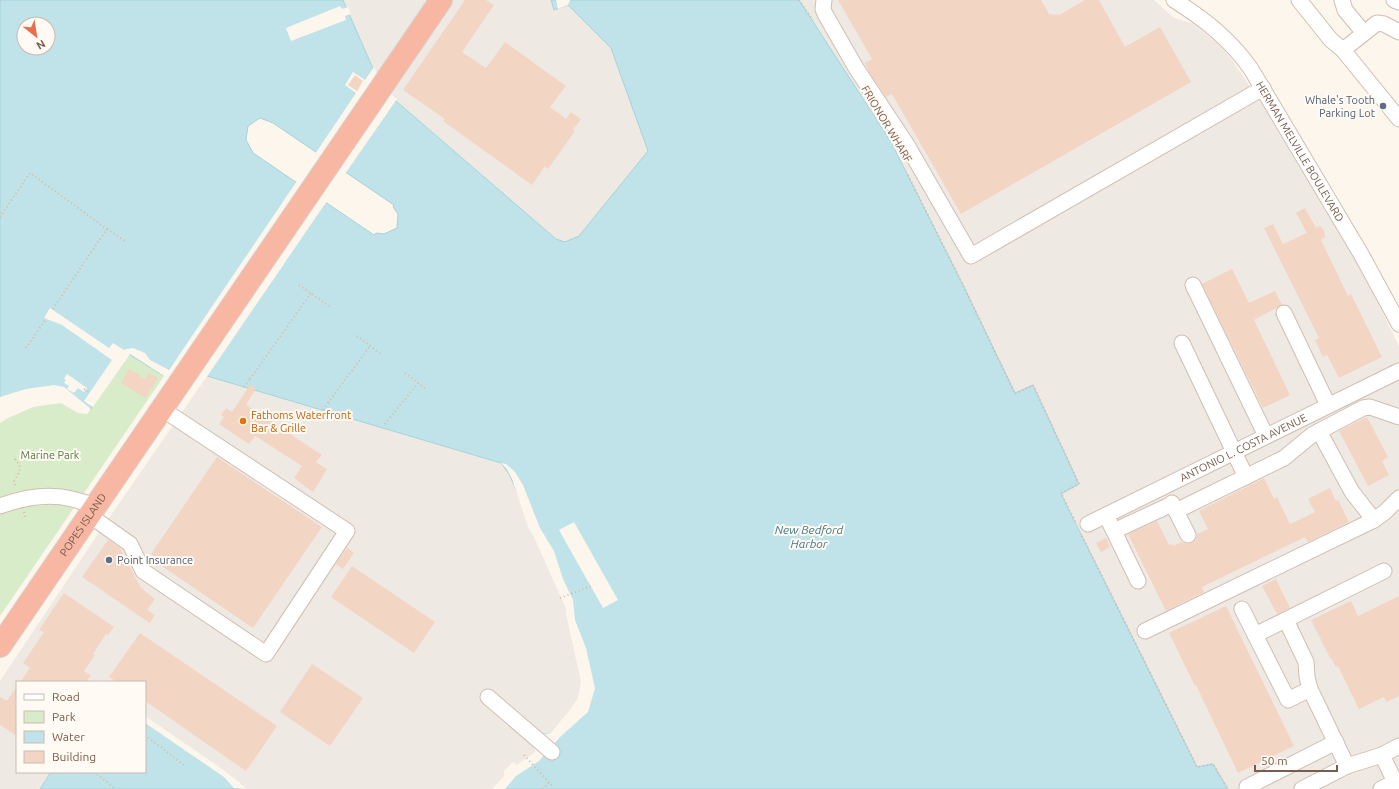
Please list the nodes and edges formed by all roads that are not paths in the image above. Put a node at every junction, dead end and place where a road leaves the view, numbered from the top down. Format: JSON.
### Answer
{"nodes":[{"id":1,"x":441,"y":0,"type":"edge"},
{"id":2,"x":824,"y":0,"type":"edge"},
{"id":3,"x":1174,"y":0,"type":"edge"},
{"id":4,"x":1299,"y":0,"type":"edge"},
{"id":5,"x":1313,"y":0,"type":"edge"},
{"id":6,"x":1342,"y":0,"type":"edge"},
{"id":7,"x":1348,"y":0,"type":"edge"},
{"id":8,"x":1394,"y":0,"type":"edge"},
{"id":9,"x":1399,"y":2,"type":"edge"},
{"id":10,"x":1368,"y":30,"type":"junction"},
{"id":11,"x":1399,"y":32,"type":"edge"},
{"id":12,"x":1343,"y":50,"type":"junction"},
{"id":13,"x":1263,"y":88,"type":"junction"},
{"id":14,"x":1399,"y":119,"type":"edge"},
{"id":15,"x":1193,"y":285,"type":"dead end"},
{"id":16,"x":1284,"y":313,"type":"dead end"},
{"id":17,"x":1399,"y":324,"type":"edge"},
{"id":18,"x":1182,"y":343,"type":"dead end"},
{"id":19,"x":1399,"y":371,"type":"edge"},
{"id":20,"x":1328,"y":406,"type":"junction"},
{"id":21,"x":164,"y":407,"type":"junction"},
{"id":22,"x":1399,"y":417,"type":"edge"},
{"id":23,"x":1319,"y":431,"type":"junction"},
{"id":24,"x":1266,"y":436,"type":"junction"},
{"id":25,"x":1234,"y":452,"type":"junction"},
{"id":26,"x":1246,"y":477,"type":"junction"},
{"id":27,"x":1164,"y":486,"type":"junction"},
{"id":28,"x":1399,"y":498,"type":"edge"},
{"id":29,"x":0,"y":506,"type":"edge"},
{"id":30,"x":1174,"y":507,"type":"junction"},
{"id":31,"x":93,"y":510,"type":"junction"},
{"id":32,"x":1106,"y":515,"type":"junction"},
{"id":33,"x":1374,"y":520,"type":"junction"},
{"id":34,"x":1088,"y":524,"type":"dead end"},
{"id":35,"x":1114,"y":531,"type":"junction"},
{"id":36,"x":1188,"y":535,"type":"dead end"},
{"id":37,"x":1384,"y":571,"type":"dead end"},
{"id":38,"x":1138,"y":581,"type":"dead end"},
{"id":39,"x":1242,"y":609,"type":"dead end"},
{"id":40,"x":1286,"y":620,"type":"junction"},
{"id":41,"x":1145,"y":631,"type":"dead end"},
{"id":42,"x":1255,"y":635,"type":"junction"},
{"id":43,"x":0,"y":646,"type":"edge"},
{"id":44,"x":1310,"y":689,"type":"junction"},
{"id":45,"x":488,"y":697,"type":"dead end"},
{"id":46,"x":1336,"y":742,"type":"junction"},
{"id":47,"x":1399,"y":746,"type":"edge"},
{"id":48,"x":552,"y":752,"type":"dead end"},
{"id":49,"x":1382,"y":755,"type":"junction"},
{"id":50,"x":1347,"y":766,"type":"junction"},
{"id":51,"x":1397,"y":781,"type":"edge"},
{"id":52,"x":1248,"y":789,"type":"edge"},
{"id":53,"x":1302,"y":789,"type":"edge"},
{"id":54,"x":1381,"y":789,"type":"edge"}],
"edges":[{"from":1,"to":21,"type":"highway","name":"POPES ISLAND"},
{"from":2,"to":13,"type":"street"},
{"from":3,"to":13,"type":"street","name":"HERMAN MELVILLE BOULEVARD"},
{"from":4,"to":12,"type":"street"},
{"from":5,"to":12,"type":"street"},
{"from":6,"to":10,"type":"street"},
{"from":7,"to":10,"type":"street"},
{"from":8,"to":9,"type":"street"},
{"from":10,"to":11,"type":"street"},
{"from":10,"to":12,"type":"street"},
{"from":12,"to":14,"type":"street"},
{"from":13,"to":17,"type":"street","name":"HERMAN MELVILLE BOULEVARD"},
{"from":15,"to":24,"type":"street"},
{"from":16,"to":20,"type":"street"},
{"from":18,"to":25,"type":"street"},
{"from":19,"to":20,"type":"street","name":"ANTONIO L. COSTA AVENUE"},
{"from":20,"to":24,"type":"street","name":"ANTONIO L. COSTA AVENUE"},
{"from":21,"to":31,"type":"highway","name":"POPES ISLAND"},
{"from":21,"to":31,"type":"street"},
{"from":22,"to":23,"type":"street"},
{"from":23,"to":26,"type":"street"},
{"from":23,"to":33,"type":"street"},
{"from":24,"to":25,"type":"street","name":"ANTONIO L. COSTA AVENUE"},
{"from":25,"to":26,"type":"street"},
{"from":25,"to":27,"type":"street","name":"ANTONIO L. COSTA AVENUE"},
{"from":26,"to":30,"type":"street"},
{"from":27,"to":30,"type":"street"},
{"from":27,"to":32,"type":"street","name":"ANTONIO L. COSTA AVENUE"},
{"from":28,"to":33,"type":"street"},
{"from":29,"to":31,"type":"street"},
{"from":30,"to":35,"type":"street"},
{"from":30,"to":36,"type":"street"},
{"from":31,"to":43,"type":"highway","name":"POPES ISLAND"},
{"from":32,"to":34,"type":"street","name":"ANTONIO L. COSTA AVENUE"},
{"from":32,"to":35,"type":"street"},
{"from":33,"to":41,"type":"street"},
{"from":35,"to":38,"type":"street"},
{"from":37,"to":40,"type":"street"},
{"from":39,"to":42,"type":"street"},
{"from":40,"to":42,"type":"street"},
{"from":40,"to":44,"type":"street"},
{"from":42,"to":44,"type":"street"},
{"from":44,"to":46,"type":"street"},
{"from":45,"to":48,"type":"street"},
{"from":46,"to":50,"type":"street"},
{"from":46,"to":52,"type":"street"},
{"from":47,"to":49,"type":"street"},
{"from":49,"to":50,"type":"street"},
{"from":49,"to":51,"type":"street"},
{"from":50,"to":53,"type":"street"},
{"from":51,"to":54,"type":"street"}]}
